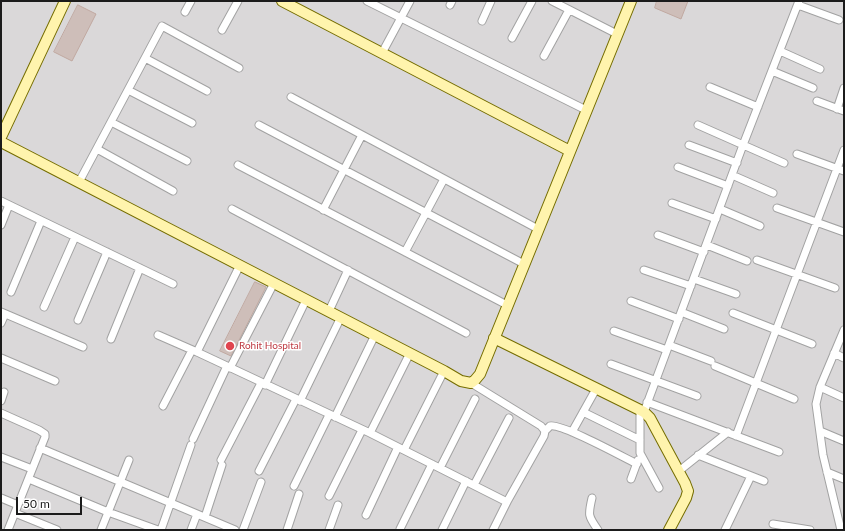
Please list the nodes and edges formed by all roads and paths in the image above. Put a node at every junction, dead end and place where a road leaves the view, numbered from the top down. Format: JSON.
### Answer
{"nodes":[{"id":1,"x":65,"y":1,"type":"edge"},
{"id":2,"x":191,"y":1,"type":"edge"},
{"id":3,"x":238,"y":1,"type":"edge"},
{"id":4,"x":282,"y":1,"type":"edge"},
{"id":5,"x":367,"y":1,"type":"edge"},
{"id":6,"x":410,"y":1,"type":"edge"},
{"id":7,"x":492,"y":1,"type":"edge"},
{"id":8,"x":532,"y":1,"type":"edge"},
{"id":9,"x":552,"y":1,"type":"edge"},
{"id":10,"x":631,"y":1,"type":"edge"},
{"id":11,"x":799,"y":3,"type":"edge"},
{"id":12,"x":569,"y":10,"type":"junction"},
{"id":13,"x":185,"y":12,"type":"dead end"},
{"id":14,"x":401,"y":18,"type":"junction"},
{"id":15,"x":839,"y":20,"type":"dead end"},
{"id":16,"x":482,"y":21,"type":"dead end"},
{"id":17,"x":222,"y":30,"type":"dead end"},
{"id":18,"x":617,"y":34,"type":"junction"},
{"id":19,"x":512,"y":38,"type":"dead end"},
{"id":20,"x":780,"y":51,"type":"junction"},
{"id":21,"x":382,"y":53,"type":"junction"},
{"id":22,"x":544,"y":56,"type":"dead end"},
{"id":23,"x":145,"y":58,"type":"junction"},
{"id":24,"x":239,"y":68,"type":"dead end"},
{"id":25,"x":820,"y":68,"type":"dead end"},
{"id":26,"x":772,"y":71,"type":"junction"},
{"id":27,"x":710,"y":87,"type":"dead end"},
{"id":28,"x":813,"y":88,"type":"dead end"},
{"id":29,"x":844,"y":88,"type":"edge"},
{"id":30,"x":128,"y":90,"type":"junction"},
{"id":31,"x":207,"y":91,"type":"dead end"},
{"id":32,"x":291,"y":97,"type":"dead end"},
{"id":33,"x":817,"y":101,"type":"dead end"},
{"id":34,"x":758,"y":107,"type":"junction"},
{"id":35,"x":837,"y":109,"type":"junction"},
{"id":36,"x":586,"y":110,"type":"junction"},
{"id":37,"x":844,"y":111,"type":"edge"},
{"id":38,"x":111,"y":122,"type":"junction"},
{"id":39,"x":192,"y":123,"type":"dead end"},
{"id":40,"x":259,"y":125,"type":"dead end"},
{"id":41,"x":698,"y":125,"type":"dead end"},
{"id":42,"x":362,"y":135,"type":"junction"},
{"id":43,"x":1,"y":137,"type":"edge"},
{"id":44,"x":1,"y":142,"type":"edge"},
{"id":45,"x":689,"y":145,"type":"dead end"},
{"id":46,"x":743,"y":145,"type":"junction"},
{"id":47,"x":97,"y":149,"type":"junction"},
{"id":48,"x":844,"y":150,"type":"edge"},
{"id":49,"x":570,"y":151,"type":"junction"},
{"id":50,"x":797,"y":154,"type":"dead end"},
{"id":51,"x":187,"y":161,"type":"dead end"},
{"id":52,"x":737,"y":163,"type":"junction"},
{"id":53,"x":784,"y":163,"type":"dead end"},
{"id":54,"x":238,"y":165,"type":"dead end"},
{"id":55,"x":678,"y":167,"type":"dead end"},
{"id":56,"x":344,"y":170,"type":"junction"},
{"id":57,"x":840,"y":170,"type":"edge"},
{"id":58,"x":732,"y":175,"type":"junction"},
{"id":59,"x":444,"y":179,"type":"junction"},
{"id":60,"x":79,"y":182,"type":"junction"},
{"id":61,"x":728,"y":186,"type":"junction"},
{"id":62,"x":173,"y":191,"type":"dead end"},
{"id":63,"x":773,"y":193,"type":"dead end"},
{"id":64,"x":1,"y":201,"type":"edge"},
{"id":65,"x":672,"y":203,"type":"dead end"},
{"id":66,"x":9,"y":205,"type":"junction"},
{"id":67,"x":778,"y":208,"type":"dead end"},
{"id":68,"x":232,"y":209,"type":"dead end"},
{"id":69,"x":720,"y":209,"type":"junction"},
{"id":70,"x":323,"y":210,"type":"junction"},
{"id":71,"x":426,"y":213,"type":"junction"},
{"id":72,"x":716,"y":219,"type":"junction"},
{"id":73,"x":41,"y":221,"type":"junction"},
{"id":74,"x":817,"y":222,"type":"junction"},
{"id":75,"x":1,"y":224,"type":"edge"},
{"id":76,"x":760,"y":226,"type":"dead end"},
{"id":77,"x":538,"y":229,"type":"junction"},
{"id":78,"x":844,"y":232,"type":"edge"},
{"id":79,"x":658,"y":235,"type":"dead end"},
{"id":80,"x":75,"y":237,"type":"junction"},
{"id":81,"x":705,"y":248,"type":"junction"},
{"id":82,"x":107,"y":252,"type":"junction"},
{"id":83,"x":405,"y":252,"type":"junction"},
{"id":84,"x":757,"y":260,"type":"dead end"},
{"id":85,"x":747,"y":261,"type":"dead end"},
{"id":86,"x":524,"y":264,"type":"junction"},
{"id":87,"x":240,"y":266,"type":"junction"},
{"id":88,"x":140,"y":268,"type":"junction"},
{"id":89,"x":348,"y":270,"type":"junction"},
{"id":90,"x":644,"y":270,"type":"dead end"},
{"id":91,"x":797,"y":275,"type":"junction"},
{"id":92,"x":694,"y":279,"type":"junction"},
{"id":93,"x":274,"y":283,"type":"junction"},
{"id":94,"x":173,"y":284,"type":"dead end"},
{"id":95,"x":691,"y":286,"type":"junction"},
{"id":96,"x":835,"y":288,"type":"dead end"},
{"id":97,"x":11,"y":292,"type":"dead end"},
{"id":98,"x":736,"y":294,"type":"dead end"},
{"id":99,"x":306,"y":300,"type":"junction"},
{"id":100,"x":631,"y":301,"type":"dead end"},
{"id":101,"x":507,"y":306,"type":"junction"},
{"id":102,"x":44,"y":307,"type":"dead end"},
{"id":103,"x":329,"y":311,"type":"junction"},
{"id":104,"x":3,"y":313,"type":"edge"},
{"id":105,"x":733,"y":313,"type":"dead end"},
{"id":106,"x":680,"y":316,"type":"junction"},
{"id":107,"x":341,"y":317,"type":"junction"},
{"id":108,"x":78,"y":320,"type":"dead end"},
{"id":109,"x":1,"y":323,"type":"edge"},
{"id":110,"x":724,"y":330,"type":"dead end"},
{"id":111,"x":776,"y":330,"type":"junction"},
{"id":112,"x":844,"y":330,"type":"edge"},
{"id":113,"x":614,"y":331,"type":"dead end"},
{"id":114,"x":466,"y":333,"type":"dead end"},
{"id":115,"x":158,"y":335,"type":"dead end"},
{"id":116,"x":376,"y":335,"type":"junction"},
{"id":117,"x":494,"y":338,"type":"junction"},
{"id":118,"x":111,"y":339,"type":"dead end"},
{"id":119,"x":812,"y":344,"type":"dead end"},
{"id":120,"x":83,"y":347,"type":"dead end"},
{"id":121,"x":668,"y":347,"type":"junction"},
{"id":122,"x":194,"y":351,"type":"junction"},
{"id":123,"x":410,"y":353,"type":"junction"},
{"id":124,"x":834,"y":353,"type":"junction"},
{"id":125,"x":1,"y":358,"type":"edge"},
{"id":126,"x":844,"y":358,"type":"edge"},
{"id":127,"x":611,"y":364,"type":"dead end"},
{"id":128,"x":229,"y":367,"type":"junction"},
{"id":129,"x":444,"y":371,"type":"junction"},
{"id":130,"x":55,"y":381,"type":"dead end"},
{"id":131,"x":656,"y":381,"type":"junction"},
{"id":132,"x":471,"y":383,"type":"junction"},
{"id":133,"x":756,"y":383,"type":"junction"},
{"id":134,"x":263,"y":384,"type":"junction"},
{"id":135,"x":820,"y":387,"type":"junction"},
{"id":136,"x":596,"y":389,"type":"junction"},
{"id":137,"x":4,"y":392,"type":"dead end"},
{"id":138,"x":697,"y":396,"type":"dead end"},
{"id":139,"x":844,"y":398,"type":"edge"},
{"id":140,"x":475,"y":399,"type":"dead end"},
{"id":141,"x":794,"y":399,"type":"dead end"},
{"id":142,"x":298,"y":400,"type":"junction"},
{"id":143,"x":1,"y":401,"type":"edge"},
{"id":144,"x":647,"y":402,"type":"junction"},
{"id":145,"x":163,"y":406,"type":"dead end"},
{"id":146,"x":642,"y":411,"type":"junction"},
{"id":147,"x":583,"y":412,"type":"junction"},
{"id":148,"x":1,"y":413,"type":"edge"},
{"id":149,"x":332,"y":416,"type":"junction"},
{"id":150,"x":509,"y":418,"type":"dead end"},
{"id":151,"x":545,"y":431,"type":"junction"},
{"id":152,"x":820,"y":431,"type":"junction"},
{"id":153,"x":366,"y":432,"type":"junction"},
{"id":154,"x":572,"y":432,"type":"junction"},
{"id":155,"x":728,"y":432,"type":"junction"},
{"id":156,"x":736,"y":436,"type":"junction"},
{"id":157,"x":640,"y":440,"type":"junction"},
{"id":158,"x":844,"y":441,"type":"edge"},
{"id":159,"x":40,"y":448,"type":"junction"},
{"id":160,"x":401,"y":449,"type":"junction"},
{"id":161,"x":779,"y":452,"type":"dead end"},
{"id":162,"x":640,"y":453,"type":"junction"},
{"id":163,"x":698,"y":455,"type":"junction"},
{"id":164,"x":1,"y":457,"type":"edge"},
{"id":165,"x":129,"y":460,"type":"dead end"},
{"id":166,"x":432,"y":464,"type":"junction"},
{"id":167,"x":637,"y":464,"type":"junction"},
{"id":168,"x":440,"y":468,"type":"junction"},
{"id":169,"x":32,"y":469,"type":"junction"},
{"id":170,"x":259,"y":471,"type":"dead end"},
{"id":171,"x":679,"y":471,"type":"junction"},
{"id":172,"x":827,"y":472,"type":"junction"},
{"id":173,"x":751,"y":476,"type":"junction"},
{"id":174,"x":28,"y":478,"type":"junction"},
{"id":175,"x":631,"y":479,"type":"dead end"},
{"id":176,"x":844,"y":479,"type":"edge"},
{"id":177,"x":466,"y":480,"type":"junction"},
{"id":178,"x":120,"y":481,"type":"junction"},
{"id":179,"x":764,"y":481,"type":"dead end"},
{"id":180,"x":261,"y":482,"type":"dead end"},
{"id":181,"x":474,"y":485,"type":"junction"},
{"id":182,"x":294,"y":486,"type":"dead end"},
{"id":183,"x":658,"y":488,"type":"dead end"},
{"id":184,"x":299,"y":494,"type":"dead end"},
{"id":185,"x":330,"y":496,"type":"dead end"},
{"id":186,"x":1,"y":498,"type":"edge"},
{"id":187,"x":592,"y":498,"type":"dead end"},
{"id":188,"x":171,"y":502,"type":"junction"},
{"id":189,"x":507,"y":502,"type":"junction"},
{"id":190,"x":18,"y":505,"type":"junction"},
{"id":191,"x":338,"y":506,"type":"dead end"},
{"id":192,"x":108,"y":512,"type":"junction"},
{"id":193,"x":15,"y":513,"type":"junction"},
{"id":194,"x":197,"y":514,"type":"junction"},
{"id":195,"x":366,"y":515,"type":"dead end"},
{"id":196,"x":205,"y":517,"type":"junction"},
{"id":197,"x":772,"y":524,"type":"dead end"},
{"id":198,"x":842,"y":526,"type":"edge"},
{"id":199,"x":400,"y":529,"type":"edge"},
{"id":200,"x":8,"y":530,"type":"edge"},
{"id":201,"x":57,"y":530,"type":"edge"},
{"id":202,"x":101,"y":530,"type":"edge"},
{"id":203,"x":160,"y":530,"type":"edge"},
{"id":204,"x":191,"y":530,"type":"edge"},
{"id":205,"x":235,"y":530,"type":"edge"},
{"id":206,"x":243,"y":530,"type":"edge"},
{"id":207,"x":287,"y":530,"type":"edge"},
{"id":208,"x":329,"y":530,"type":"edge"},
{"id":209,"x":442,"y":530,"type":"edge"},
{"id":210,"x":493,"y":530,"type":"edge"},
{"id":211,"x":598,"y":530,"type":"edge"},
{"id":212,"x":669,"y":530,"type":"edge"},
{"id":213,"x":725,"y":530,"type":"edge"},
{"id":214,"x":810,"y":530,"type":"edge"}],
"edges":[{"from":1,"to":43,"type":"street"},
{"from":2,"to":13,"type":"street"},
{"from":3,"to":17,"type":"street"},
{"from":4,"to":21,"type":"street"},
{"from":5,"to":14,"type":"street"},
{"from":6,"to":14,"type":"street"},
{"from":7,"to":16,"type":"street"},
{"from":8,"to":19,"type":"street"},
{"from":9,"to":12,"type":"street"},
{"from":10,"to":18,"type":"street"},
{"from":11,"to":15,"type":"street"},
{"from":11,"to":20,"type":"street"},
{"from":12,"to":18,"type":"street"},
{"from":12,"to":22,"type":"street"},
{"from":14,"to":21,"type":"street"},
{"from":14,"to":36,"type":"street"},
{"from":18,"to":36,"type":"street"},
{"from":20,"to":25,"type":"street"},
{"from":20,"to":26,"type":"street"},
{"from":21,"to":49,"type":"street"},
{"from":23,"to":24,"type":"street"},
{"from":23,"to":30,"type":"street"},
{"from":23,"to":31,"type":"street"},
{"from":26,"to":28,"type":"street"},
{"from":26,"to":34,"type":"street"},
{"from":27,"to":34,"type":"street"},
{"from":29,"to":35,"type":"street"},
{"from":30,"to":38,"type":"street"},
{"from":30,"to":39,"type":"street"},
{"from":32,"to":42,"type":"street"},
{"from":33,"to":35,"type":"street"},
{"from":34,"to":46,"type":"street"},
{"from":35,"to":37,"type":"street"},
{"from":36,"to":49,"type":"street"},
{"from":38,"to":47,"type":"street"},
{"from":38,"to":51,"type":"street"},
{"from":40,"to":56,"type":"street"},
{"from":41,"to":46,"type":"street"},
{"from":42,"to":56,"type":"street"},
{"from":42,"to":59,"type":"street"},
{"from":44,"to":60,"type":"street"},
{"from":45,"to":52,"type":"street"},
{"from":46,"to":52,"type":"street"},
{"from":46,"to":53,"type":"street"},
{"from":47,"to":60,"type":"street"},
{"from":47,"to":62,"type":"street"},
{"from":48,"to":57,"type":"street"},
{"from":49,"to":77,"type":"street"},
{"from":50,"to":57,"type":"street"},
{"from":52,"to":58,"type":"street"},
{"from":54,"to":70,"type":"street"},
{"from":55,"to":61,"type":"street"},
{"from":56,"to":70,"type":"street"},
{"from":56,"to":71,"type":"street"},
{"from":57,"to":74,"type":"street"},
{"from":58,"to":61,"type":"street"},
{"from":58,"to":63,"type":"street"},
{"from":59,"to":71,"type":"street"},
{"from":59,"to":77,"type":"street"},
{"from":60,"to":87,"type":"street"},
{"from":61,"to":69,"type":"street"},
{"from":64,"to":66,"type":"street"},
{"from":65,"to":72,"type":"street"},
{"from":66,"to":73,"type":"street"},
{"from":66,"to":75,"type":"street"},
{"from":67,"to":74,"type":"street"},
{"from":68,"to":89,"type":"street"},
{"from":69,"to":72,"type":"street"},
{"from":69,"to":76,"type":"street"},
{"from":70,"to":83,"type":"street"},
{"from":71,"to":83,"type":"street"},
{"from":71,"to":86,"type":"street"},
{"from":72,"to":81,"type":"street"},
{"from":73,"to":80,"type":"street"},
{"from":73,"to":97,"type":"street"},
{"from":74,"to":78,"type":"street"},
{"from":74,"to":91,"type":"street"},
{"from":77,"to":86,"type":"street"},
{"from":79,"to":81,"type":"street"},
{"from":80,"to":82,"type":"street"},
{"from":80,"to":102,"type":"street"},
{"from":81,"to":85,"type":"street"},
{"from":81,"to":92,"type":"street"},
{"from":82,"to":88,"type":"street"},
{"from":82,"to":108,"type":"street"},
{"from":83,"to":101,"type":"street"},
{"from":84,"to":91,"type":"street"},
{"from":86,"to":101,"type":"street"},
{"from":87,"to":93,"type":"street"},
{"from":87,"to":122,"type":"street"},
{"from":88,"to":94,"type":"street"},
{"from":88,"to":118,"type":"street"},
{"from":89,"to":103,"type":"street"},
{"from":89,"to":114,"type":"street"},
{"from":90,"to":95,"type":"street"},
{"from":91,"to":96,"type":"street"},
{"from":91,"to":111,"type":"street"},
{"from":92,"to":95,"type":"street"},
{"from":92,"to":98,"type":"street"},
{"from":93,"to":99,"type":"street"},
{"from":93,"to":128,"type":"street"},
{"from":95,"to":106,"type":"street"},
{"from":99,"to":103,"type":"street"},
{"from":99,"to":134,"type":"street"},
{"from":100,"to":106,"type":"street"},
{"from":101,"to":117,"type":"street"},
{"from":103,"to":107,"type":"street"},
{"from":104,"to":109,"type":"street"},
{"from":104,"to":120,"type":"street"},
{"from":105,"to":111,"type":"street"},
{"from":106,"to":110,"type":"street"},
{"from":106,"to":121,"type":"street"},
{"from":107,"to":116,"type":"street"},
{"from":107,"to":142,"type":"street"},
{"from":111,"to":119,"type":"street"},
{"from":111,"to":133,"type":"street"},
{"from":112,"to":124,"type":"street"},
{"from":113,"to":121,"type":"street"},
{"from":115,"to":122,"type":"street"},
{"from":116,"to":123,"type":"street"},
{"from":116,"to":149,"type":"street"},
{"from":117,"to":132,"type":"street"},
{"from":117,"to":136,"type":"street"},
{"from":121,"to":131,"type":"street"},
{"from":121,"to":133,"type":"street"},
{"from":122,"to":128,"type":"street"},
{"from":122,"to":145,"type":"street"},
{"from":123,"to":129,"type":"street"},
{"from":123,"to":153,"type":"street"},
{"from":124,"to":126,"type":"street"},
{"from":124,"to":135,"type":"street"},
{"from":125,"to":130,"type":"street"},
{"from":127,"to":131,"type":"street"},
{"from":128,"to":134,"type":"street"},
{"from":128,"to":188,"type":"street"},
{"from":129,"to":132,"type":"street"},
{"from":129,"to":160,"type":"street"},
{"from":131,"to":138,"type":"street"},
{"from":131,"to":144,"type":"street"},
{"from":132,"to":151,"type":"street"},
{"from":133,"to":141,"type":"street"},
{"from":133,"to":156,"type":"street"},
{"from":134,"to":142,"type":"street"},
{"from":134,"to":196,"type":"street"},
{"from":135,"to":139,"type":"street"},
{"from":135,"to":152,"type":"street"},
{"from":136,"to":146,"type":"street"},
{"from":136,"to":147,"type":"street"},
{"from":137,"to":143,"type":"street"},
{"from":140,"to":168,"type":"street"},
{"from":142,"to":149,"type":"street"},
{"from":142,"to":170,"type":"street"},
{"from":144,"to":146,"type":"street"},
{"from":144,"to":155,"type":"street"},
{"from":146,"to":157,"type":"street"},
{"from":146,"to":171,"type":"street"},
{"from":147,"to":154,"type":"street"},
{"from":147,"to":157,"type":"street"},
{"from":148,"to":159,"type":"street"},
{"from":149,"to":153,"type":"street"},
{"from":149,"to":182,"type":"street"},
{"from":150,"to":181,"type":"street"},
{"from":151,"to":154,"type":"street"},
{"from":151,"to":189,"type":"street"},
{"from":152,"to":158,"type":"street"},
{"from":152,"to":172,"type":"street"},
{"from":153,"to":160,"type":"street"},
{"from":153,"to":185,"type":"street"},
{"from":154,"to":167,"type":"street"},
{"from":155,"to":156,"type":"street"},
{"from":155,"to":163,"type":"street"},
{"from":156,"to":161,"type":"street"},
{"from":157,"to":162,"type":"street"},
{"from":159,"to":169,"type":"street"},
{"from":159,"to":178,"type":"street"},
{"from":160,"to":166,"type":"street"},
{"from":160,"to":195,"type":"street"},
{"from":162,"to":167,"type":"street"},
{"from":162,"to":183,"type":"street"},
{"from":163,"to":171,"type":"street"},
{"from":163,"to":173,"type":"street"},
{"from":164,"to":169,"type":"street"},
{"from":165,"to":178,"type":"street"},
{"from":166,"to":168,"type":"street"},
{"from":166,"to":199,"type":"street"},
{"from":167,"to":175,"type":"street"},
{"from":168,"to":177,"type":"street"},
{"from":169,"to":174,"type":"street"},
{"from":171,"to":212,"type":"street"},
{"from":172,"to":176,"type":"street"},
{"from":172,"to":198,"type":"street"},
{"from":173,"to":179,"type":"street"},
{"from":173,"to":213,"type":"street"},
{"from":174,"to":190,"type":"street"},
{"from":174,"to":192,"type":"street"},
{"from":177,"to":181,"type":"street"},
{"from":177,"to":209,"type":"street"},
{"from":178,"to":188,"type":"street"},
{"from":178,"to":192,"type":"street"},
{"from":180,"to":206,"type":"street"},
{"from":181,"to":189,"type":"street"},
{"from":184,"to":207,"type":"street"},
{"from":186,"to":190,"type":"street"},
{"from":187,"to":211,"type":"street"},
{"from":188,"to":194,"type":"street"},
{"from":188,"to":203,"type":"street"},
{"from":189,"to":210,"type":"street"},
{"from":190,"to":193,"type":"street"},
{"from":191,"to":208,"type":"street"},
{"from":192,"to":202,"type":"street"},
{"from":192,"to":203,"type":"street"},
{"from":193,"to":200,"type":"street"},
{"from":193,"to":201,"type":"street"},
{"from":194,"to":196,"type":"street"},
{"from":194,"to":204,"type":"street"},
{"from":196,"to":205,"type":"street"},
{"from":197,"to":214,"type":"street"}]}
